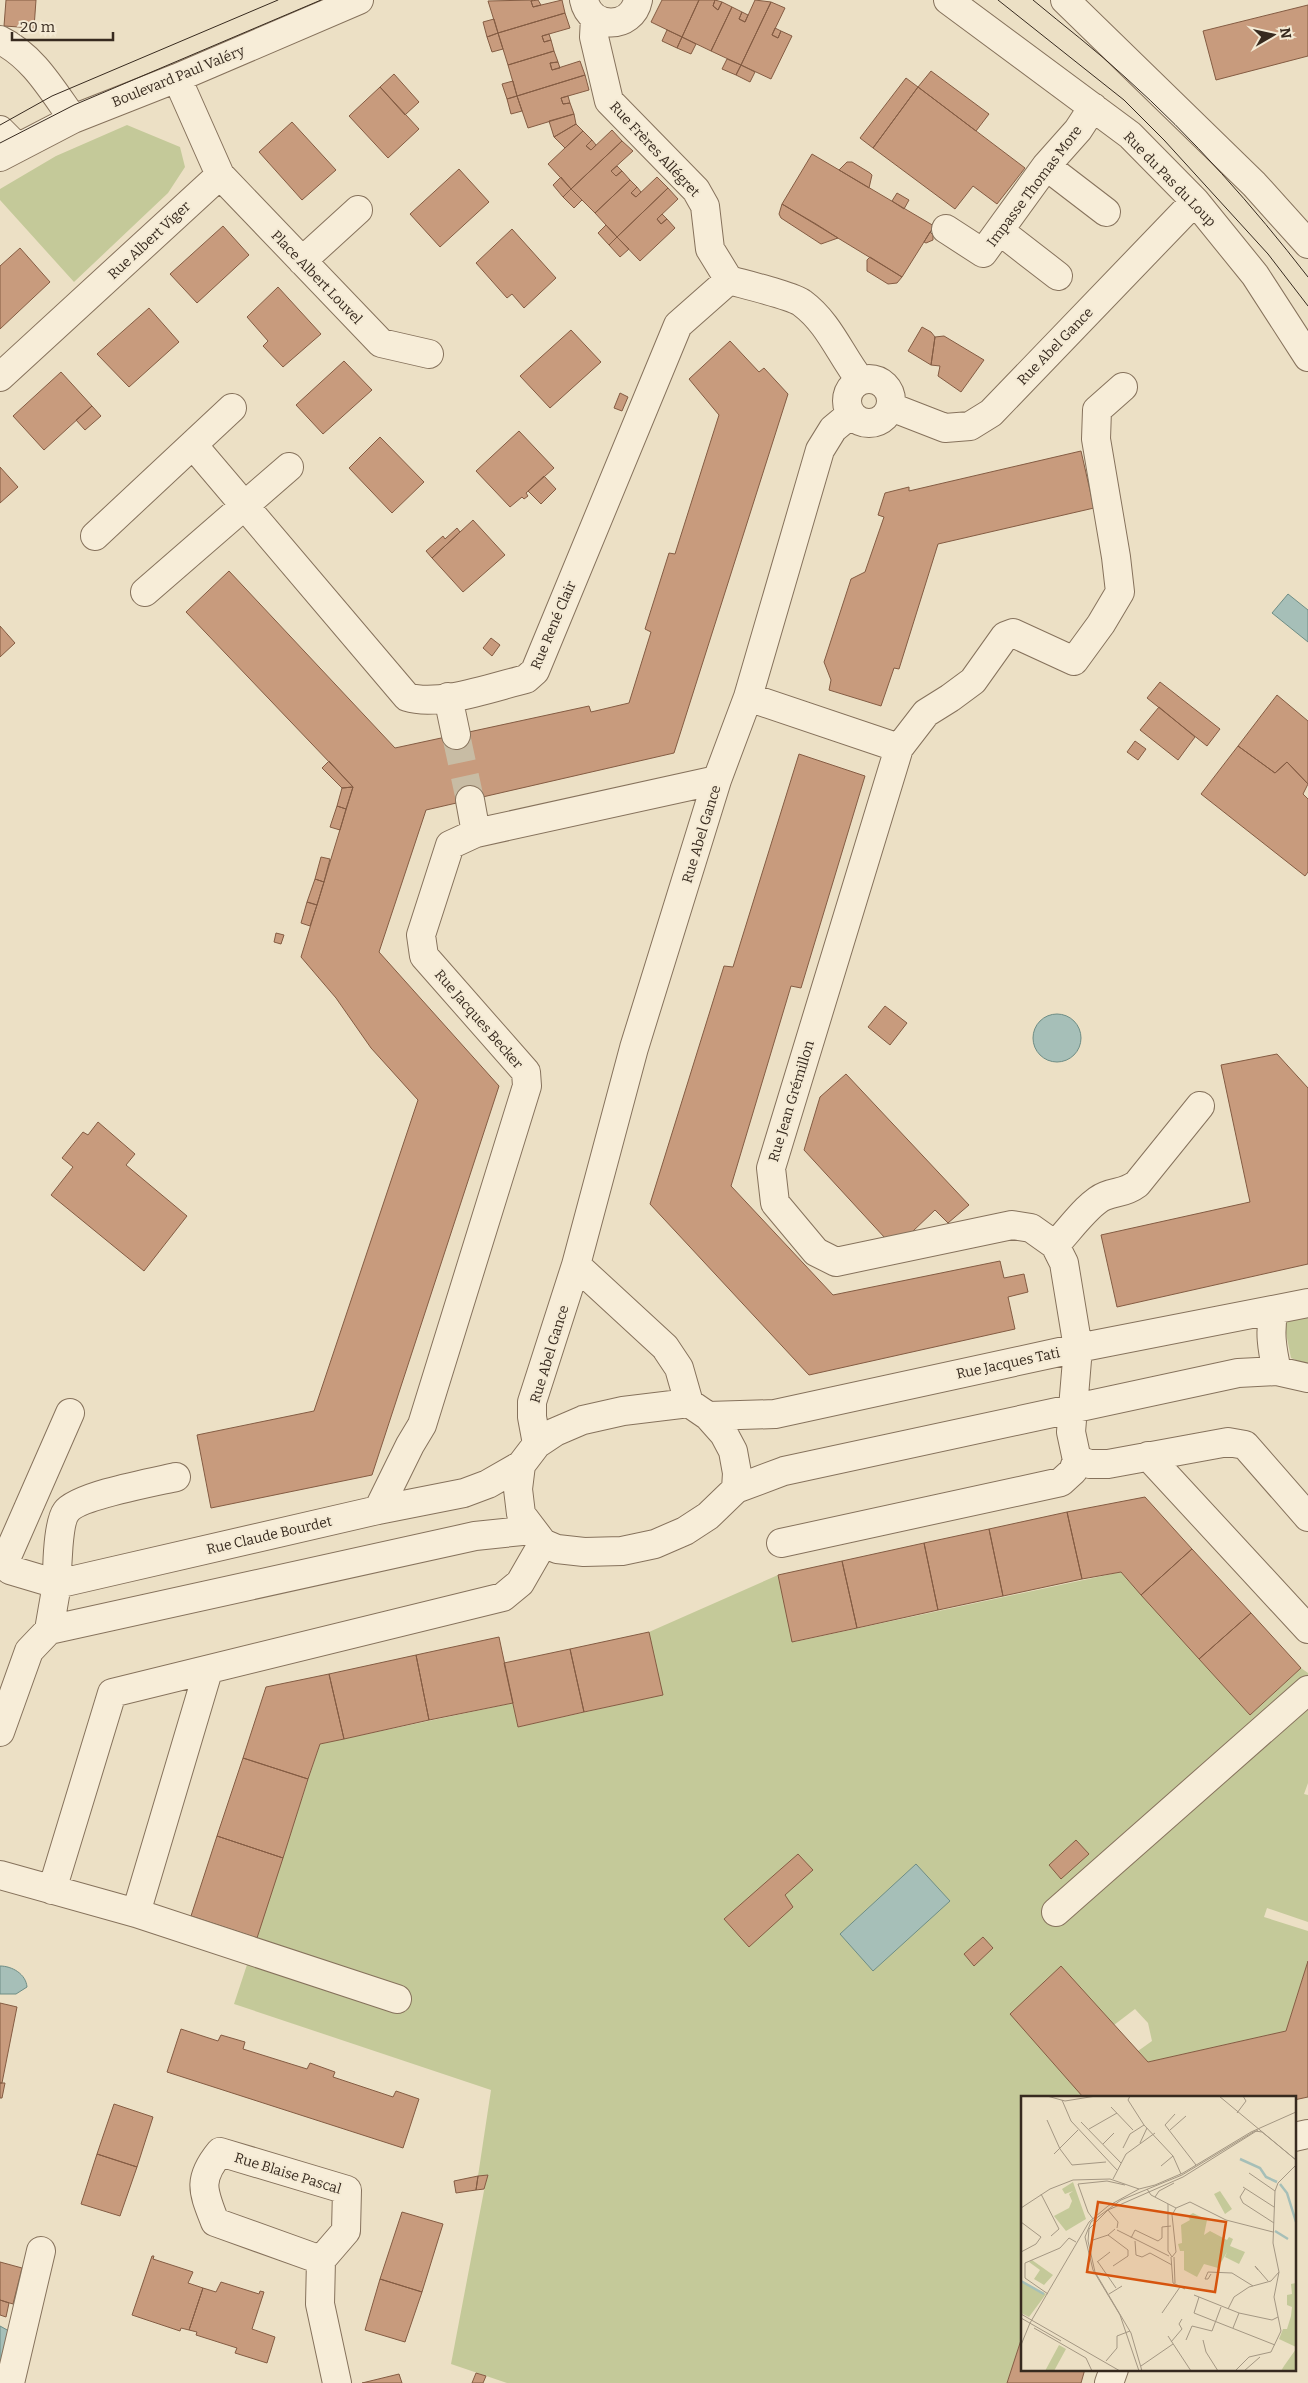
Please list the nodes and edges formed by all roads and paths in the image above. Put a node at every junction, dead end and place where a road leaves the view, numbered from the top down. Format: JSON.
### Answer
{"nodes":[{"id":1,"x":359,"y":0,"type":"edge"},
{"id":2,"x":638,"y":0,"type":"edge"},
{"id":3,"x":1066,"y":0,"type":"edge"},
{"id":4,"x":957,"y":2,"type":"edge"},
{"id":5,"x":589,"y":9,"type":"edge"},
{"id":6,"x":0,"y":40,"type":"edge"},
{"id":7,"x":177,"y":78,"type":"junction"},
{"id":8,"x":1093,"y":107,"type":"junction"},
{"id":9,"x":73,"y":119,"type":"junction"},
{"id":10,"x":6,"y":145,"type":"edge"},
{"id":11,"x":1046,"y":166,"type":"junction"},
{"id":12,"x":220,"y":175,"type":"junction"},
{"id":13,"x":1195,"y":201,"type":"junction"},
{"id":14,"x":358,"y":210,"type":"dead end"},
{"id":15,"x":1106,"y":212,"type":"dead end"},
{"id":16,"x":946,"y":229,"type":"dead end"},
{"id":17,"x":1000,"y":231,"type":"junction"},
{"id":18,"x":1308,"y":244,"type":"edge"},
{"id":19,"x":302,"y":261,"type":"junction"},
{"id":20,"x":1058,"y":276,"type":"dead end"},
{"id":21,"x":729,"y":280,"type":"junction"},
{"id":22,"x":429,"y":354,"type":"dead end"},
{"id":23,"x":1308,"y":357,"type":"edge"},
{"id":24,"x":0,"y":376,"type":"edge"},
{"id":25,"x":860,"y":380,"type":"junction"},
{"id":26,"x":1123,"y":387,"type":"dead end"},
{"id":27,"x":890,"y":407,"type":"junction"},
{"id":28,"x":232,"y":408,"type":"dead end"},
{"id":29,"x":851,"y":414,"type":"junction"},
{"id":30,"x":193,"y":445,"type":"junction"},
{"id":31,"x":289,"y":467,"type":"dead end"},
{"id":32,"x":246,"y":506,"type":"junction"},
{"id":33,"x":95,"y":536,"type":"dead end"},
{"id":34,"x":145,"y":592,"type":"dead end"},
{"id":35,"x":448,"y":697,"type":"junction"},
{"id":36,"x":748,"y":697,"type":"junction"},
{"id":37,"x":456,"y":735,"type":"tunnel mouth"},
{"id":38,"x":898,"y":748,"type":"junction"},
{"id":39,"x":717,"y":780,"type":"junction"},
{"id":40,"x":470,"y":800,"type":"tunnel mouth"},
{"id":41,"x":476,"y":833,"type":"junction"},
{"id":42,"x":1200,"y":1106,"type":"dead end"},
{"id":43,"x":1055,"y":1245,"type":"junction"},
{"id":44,"x":576,"y":1265,"type":"junction"},
{"id":45,"x":1308,"y":1303,"type":"edge"},
{"id":46,"x":1274,"y":1310,"type":"junction"},
{"id":47,"x":1078,"y":1348,"type":"junction"},
{"id":48,"x":1276,"y":1371,"type":"junction"},
{"id":49,"x":1308,"y":1378,"type":"edge"},
{"id":50,"x":1072,"y":1409,"type":"junction"},
{"id":51,"x":698,"y":1410,"type":"junction"},
{"id":52,"x":70,"y":1413,"type":"dead end"},
{"id":53,"x":529,"y":1454,"type":"junction"},
{"id":54,"x":1148,"y":1456,"type":"junction"},
{"id":55,"x":1077,"y":1460,"type":"junction"},
{"id":56,"x":176,"y":1477,"type":"dead end"},
{"id":57,"x":736,"y":1489,"type":"junction"},
{"id":58,"x":378,"y":1510,"type":"junction"},
{"id":59,"x":1308,"y":1517,"type":"edge"},
{"id":60,"x":538,"y":1536,"type":"junction"},
{"id":61,"x":781,"y":1544,"type":"dead end"},
{"id":62,"x":57,"y":1584,"type":"junction"},
{"id":63,"x":1308,"y":1629,"type":"edge"},
{"id":64,"x":50,"y":1630,"type":"junction"},
{"id":65,"x":208,"y":1671,"type":"junction"},
{"id":66,"x":1308,"y":1690,"type":"edge"},
{"id":67,"x":1,"y":1726,"type":"edge"},
{"id":68,"x":0,"y":1875,"type":"edge"},
{"id":69,"x":52,"y":1890,"type":"junction"},
{"id":70,"x":1056,"y":1912,"type":"dead end"},
{"id":71,"x":136,"y":1913,"type":"junction"},
{"id":72,"x":397,"y":1999,"type":"dead end"},
{"id":73,"x":41,"y":2251,"type":"dead end"},
{"id":74,"x":321,"y":2260,"type":"junction"},
{"id":75,"x":1114,"y":2370,"type":"edge"},
{"id":76,"x":10,"y":2383,"type":"edge"},
{"id":77,"x":337,"y":2383,"type":"edge"},
{"id":78,"x":1109,"y":2383,"type":"edge"}],
"edges":[{"from":1,"to":7,"type":"street","name":"Boulevard Paul Valéry"},
{"from":2,"to":5,"type":"street","name":"Rue Frères Allégret"},
{"from":3,"to":18,"type":"street"},
{"from":4,"to":8,"type":"street","name":"Rue du Pas du Loup"},
{"from":5,"to":21,"type":"street","name":"Rue Frères Allégret"},
{"from":6,"to":9,"type":"street"},
{"from":7,"to":9,"type":"street","name":"Boulevard Paul Valéry"},
{"from":7,"to":12,"type":"street"},
{"from":8,"to":11,"type":"street","name":"Impasse Thomas More"},
{"from":8,"to":13,"type":"street","name":"Rue du Pas du Loup"},
{"from":9,"to":10,"type":"street","name":"Boulevard Paul Valéry"},
{"from":11,"to":15,"type":"street"},
{"from":11,"to":17,"type":"street","name":"Impasse Thomas More"},
{"from":12,"to":19,"type":"street","name":"Place Albert Louvel"},
{"from":12,"to":24,"type":"street","name":"Rue Albert Viger"},
{"from":13,"to":23,"type":"street","name":"Rue du Pas du Loup"},
{"from":13,"to":27,"type":"street","name":"Rue Abel Gance"},
{"from":14,"to":19,"type":"street"},
{"from":16,"to":17,"type":"street","name":"Impasse Thomas More"},
{"from":17,"to":20,"type":"street"},
{"from":19,"to":22,"type":"street","name":"Place Albert Louvel"},
{"from":21,"to":25,"type":"street"},
{"from":21,"to":35,"type":"street","name":"Rue René Clair"},
{"from":25,"to":27,"type":"street"},
{"from":25,"to":29,"type":"street"},
{"from":26,"to":38,"type":"street"},
{"from":27,"to":29,"type":"street"},
{"from":28,"to":30,"type":"street"},
{"from":29,"to":36,"type":"street","name":"Rue Abel Gance"},
{"from":30,"to":32,"type":"street","name":"Rue René Clair"},
{"from":30,"to":33,"type":"street"},
{"from":31,"to":32,"type":"street"},
{"from":32,"to":34,"type":"street"},
{"from":32,"to":35,"type":"street","name":"Rue René Clair"},
{"from":35,"to":37,"type":"street"},
{"from":36,"to":38,"type":"street"},
{"from":36,"to":39,"type":"street","name":"Rue Abel Gance"},
{"from":38,"to":43,"type":"street","name":"Rue Jean Grémillon"},
{"from":39,"to":41,"type":"street","name":"Rue Jacques Becker"},
{"from":39,"to":44,"type":"street","name":"Rue Abel Gance"},
{"from":40,"to":41,"type":"street"},
{"from":41,"to":58,"type":"street","name":"Rue Jacques Becker"},
{"from":42,"to":43,"type":"street"},
{"from":43,"to":47,"type":"street"},
{"from":44,"to":51,"type":"street"},
{"from":44,"to":53,"type":"street","name":"Rue Abel Gance"},
{"from":45,"to":46,"type":"street","name":"Rue Jacques Tati"},
{"from":46,"to":47,"type":"street","name":"Rue Jacques Tati"},
{"from":46,"to":48,"type":"street"},
{"from":47,"to":50,"type":"street"},
{"from":47,"to":51,"type":"street","name":"Rue Jacques Tati"},
{"from":48,"to":49,"type":"street"},
{"from":48,"to":50,"type":"street"},
{"from":50,"to":55,"type":"street"},
{"from":50,"to":57,"type":"street"},
{"from":51,"to":53,"type":"street","name":"Rue Jacques Tati"},
{"from":51,"to":57,"type":"street"},
{"from":52,"to":62,"type":"street"},
{"from":53,"to":58,"type":"street","name":"Rue Claude Bourdet"},
{"from":53,"to":60,"type":"street"},
{"from":54,"to":55,"type":"street"},
{"from":54,"to":59,"type":"street"},
{"from":54,"to":63,"type":"street"},
{"from":55,"to":61,"type":"street"},
{"from":56,"to":62,"type":"street"},
{"from":57,"to":60,"type":"street"},
{"from":58,"to":62,"type":"street","name":"Rue Claude Bourdet"},
{"from":60,"to":64,"type":"street"},
{"from":60,"to":65,"type":"street"},
{"from":62,"to":64,"type":"street"},
{"from":64,"to":67,"type":"street"},
{"from":65,"to":69,"type":"street"},
{"from":65,"to":71,"type":"street"},
{"from":66,"to":70,"type":"street"},
{"from":68,"to":69,"type":"street"},
{"from":69,"to":71,"type":"street"},
{"from":71,"to":72,"type":"street"},
{"from":73,"to":76,"type":"street"},
{"from":74,"to":74,"type":"street","name":"Rue Blaise Pascal"},
{"from":74,"to":77,"type":"street"},
{"from":75,"to":78,"type":"street"}]}
